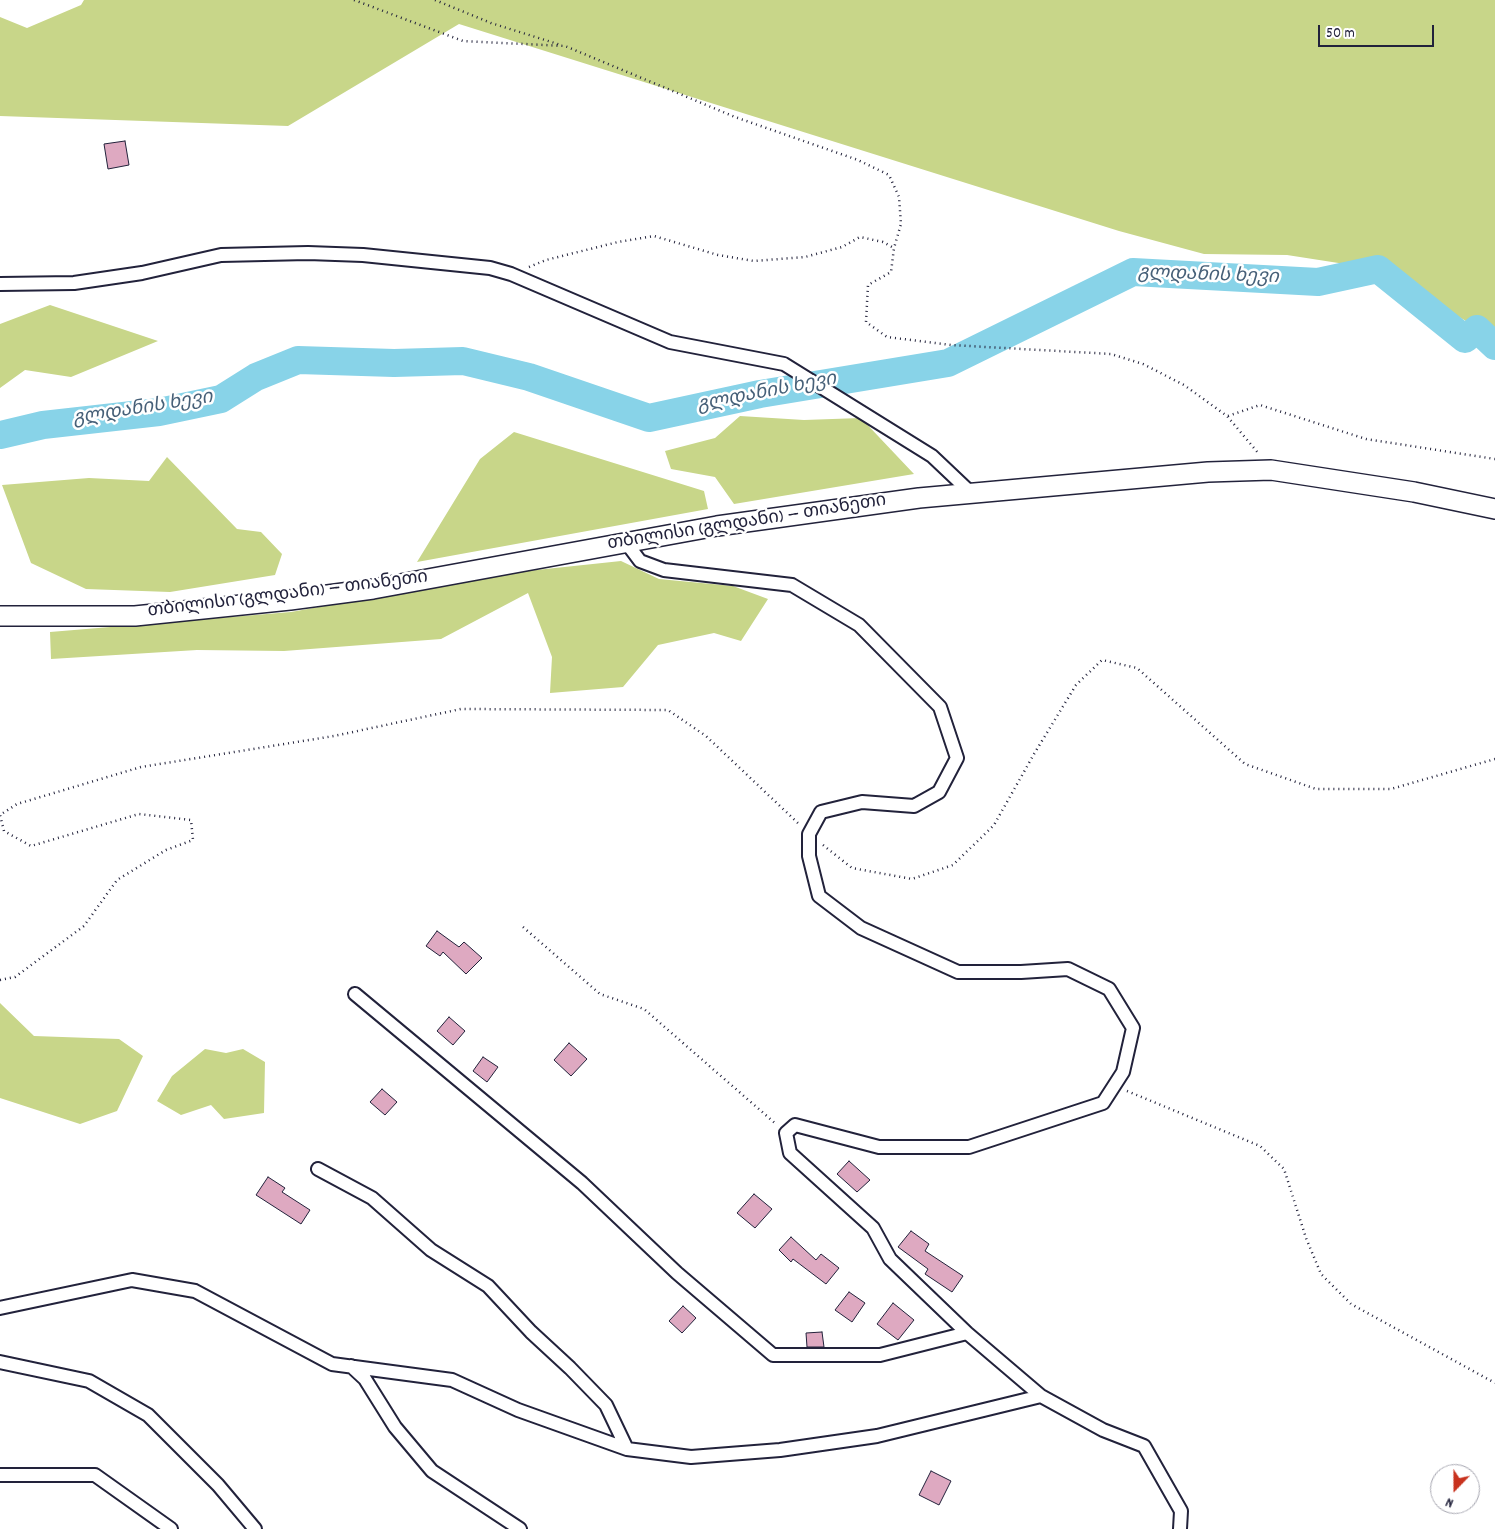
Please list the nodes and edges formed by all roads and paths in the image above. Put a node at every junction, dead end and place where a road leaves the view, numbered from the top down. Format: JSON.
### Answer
{"nodes":[{"id":1,"x":354,"y":0,"type":"edge"},
{"id":2,"x":435,"y":0,"type":"edge"},
{"id":3,"x":565,"y":46,"type":"junction"},
{"id":4,"x":894,"y":248,"type":"junction"},
{"id":5,"x":511,"y":274,"type":"junction"},
{"id":6,"x":0,"y":284,"type":"edge"},
{"id":7,"x":1227,"y":416,"type":"junction"},
{"id":8,"x":1495,"y":459,"type":"edge"},
{"id":9,"x":1271,"y":470,"type":"junction"},
{"id":10,"x":970,"y":492,"type":"junction"},
{"id":11,"x":1495,"y":509,"type":"edge"},
{"id":12,"x":625,"y":541,"type":"junction"},
{"id":13,"x":0,"y":616,"type":"edge"},
{"id":14,"x":1495,"y":760,"type":"edge"},
{"id":15,"x":808,"y":834,"type":"junction"},
{"id":16,"x":523,"y":927,"type":"dead end"},
{"id":17,"x":0,"y":980,"type":"edge"},
{"id":18,"x":355,"y":994,"type":"dead end"},
{"id":19,"x":1114,"y":1086,"type":"junction"},
{"id":20,"x":786,"y":1133,"type":"junction"},
{"id":21,"x":318,"y":1169,"type":"dead end"},
{"id":22,"x":0,"y":1308,"type":"edge"},
{"id":23,"x":967,"y":1333,"type":"junction"},
{"id":24,"x":0,"y":1362,"type":"edge"},
{"id":25,"x":351,"y":1366,"type":"junction"},
{"id":26,"x":1495,"y":1383,"type":"edge"},
{"id":27,"x":1040,"y":1396,"type":"junction"},
{"id":28,"x":628,"y":1450,"type":"junction"},
{"id":29,"x":0,"y":1475,"type":"edge"},
{"id":30,"x":171,"y":1529,"type":"edge"},
{"id":31,"x":255,"y":1529,"type":"edge"},
{"id":32,"x":520,"y":1529,"type":"edge"},
{"id":33,"x":1180,"y":1529,"type":"edge"}],
"edges":[{"from":1,"to":3,"type":"path"},
{"from":2,"to":3,"type":"path"},
{"from":3,"to":4,"type":"path"},
{"from":4,"to":5,"type":"path"},
{"from":4,"to":7,"type":"path"},
{"from":5,"to":6,"type":"street"},
{"from":5,"to":10,"type":"street"},
{"from":7,"to":8,"type":"path"},
{"from":7,"to":9,"type":"path"},
{"from":9,"to":10,"type":"main road","name":"თბილისი (გლდანი) — თიანეთი"},
{"from":9,"to":11,"type":"main road","name":"თბილისი (გლდანი) — თიანეთი"},
{"from":10,"to":12,"type":"main road","name":"თბილისი (გლდანი) — თიანეთი"},
{"from":12,"to":13,"type":"main road","name":"თბილისი (გლდანი) — თიანეთი"},
{"from":12,"to":15,"type":"street"},
{"from":14,"to":15,"type":"path"},
{"from":15,"to":17,"type":"path"},
{"from":15,"to":19,"type":"street"},
{"from":16,"to":20,"type":"path"},
{"from":18,"to":23,"type":"street"},
{"from":19,"to":20,"type":"street"},
{"from":19,"to":26,"type":"path"},
{"from":20,"to":23,"type":"street"},
{"from":21,"to":28,"type":"street"},
{"from":22,"to":25,"type":"street"},
{"from":23,"to":27,"type":"street"},
{"from":24,"to":31,"type":"street"},
{"from":25,"to":28,"type":"street"},
{"from":25,"to":32,"type":"street"},
{"from":27,"to":28,"type":"street"},
{"from":27,"to":33,"type":"street"},
{"from":29,"to":30,"type":"street"}]}
